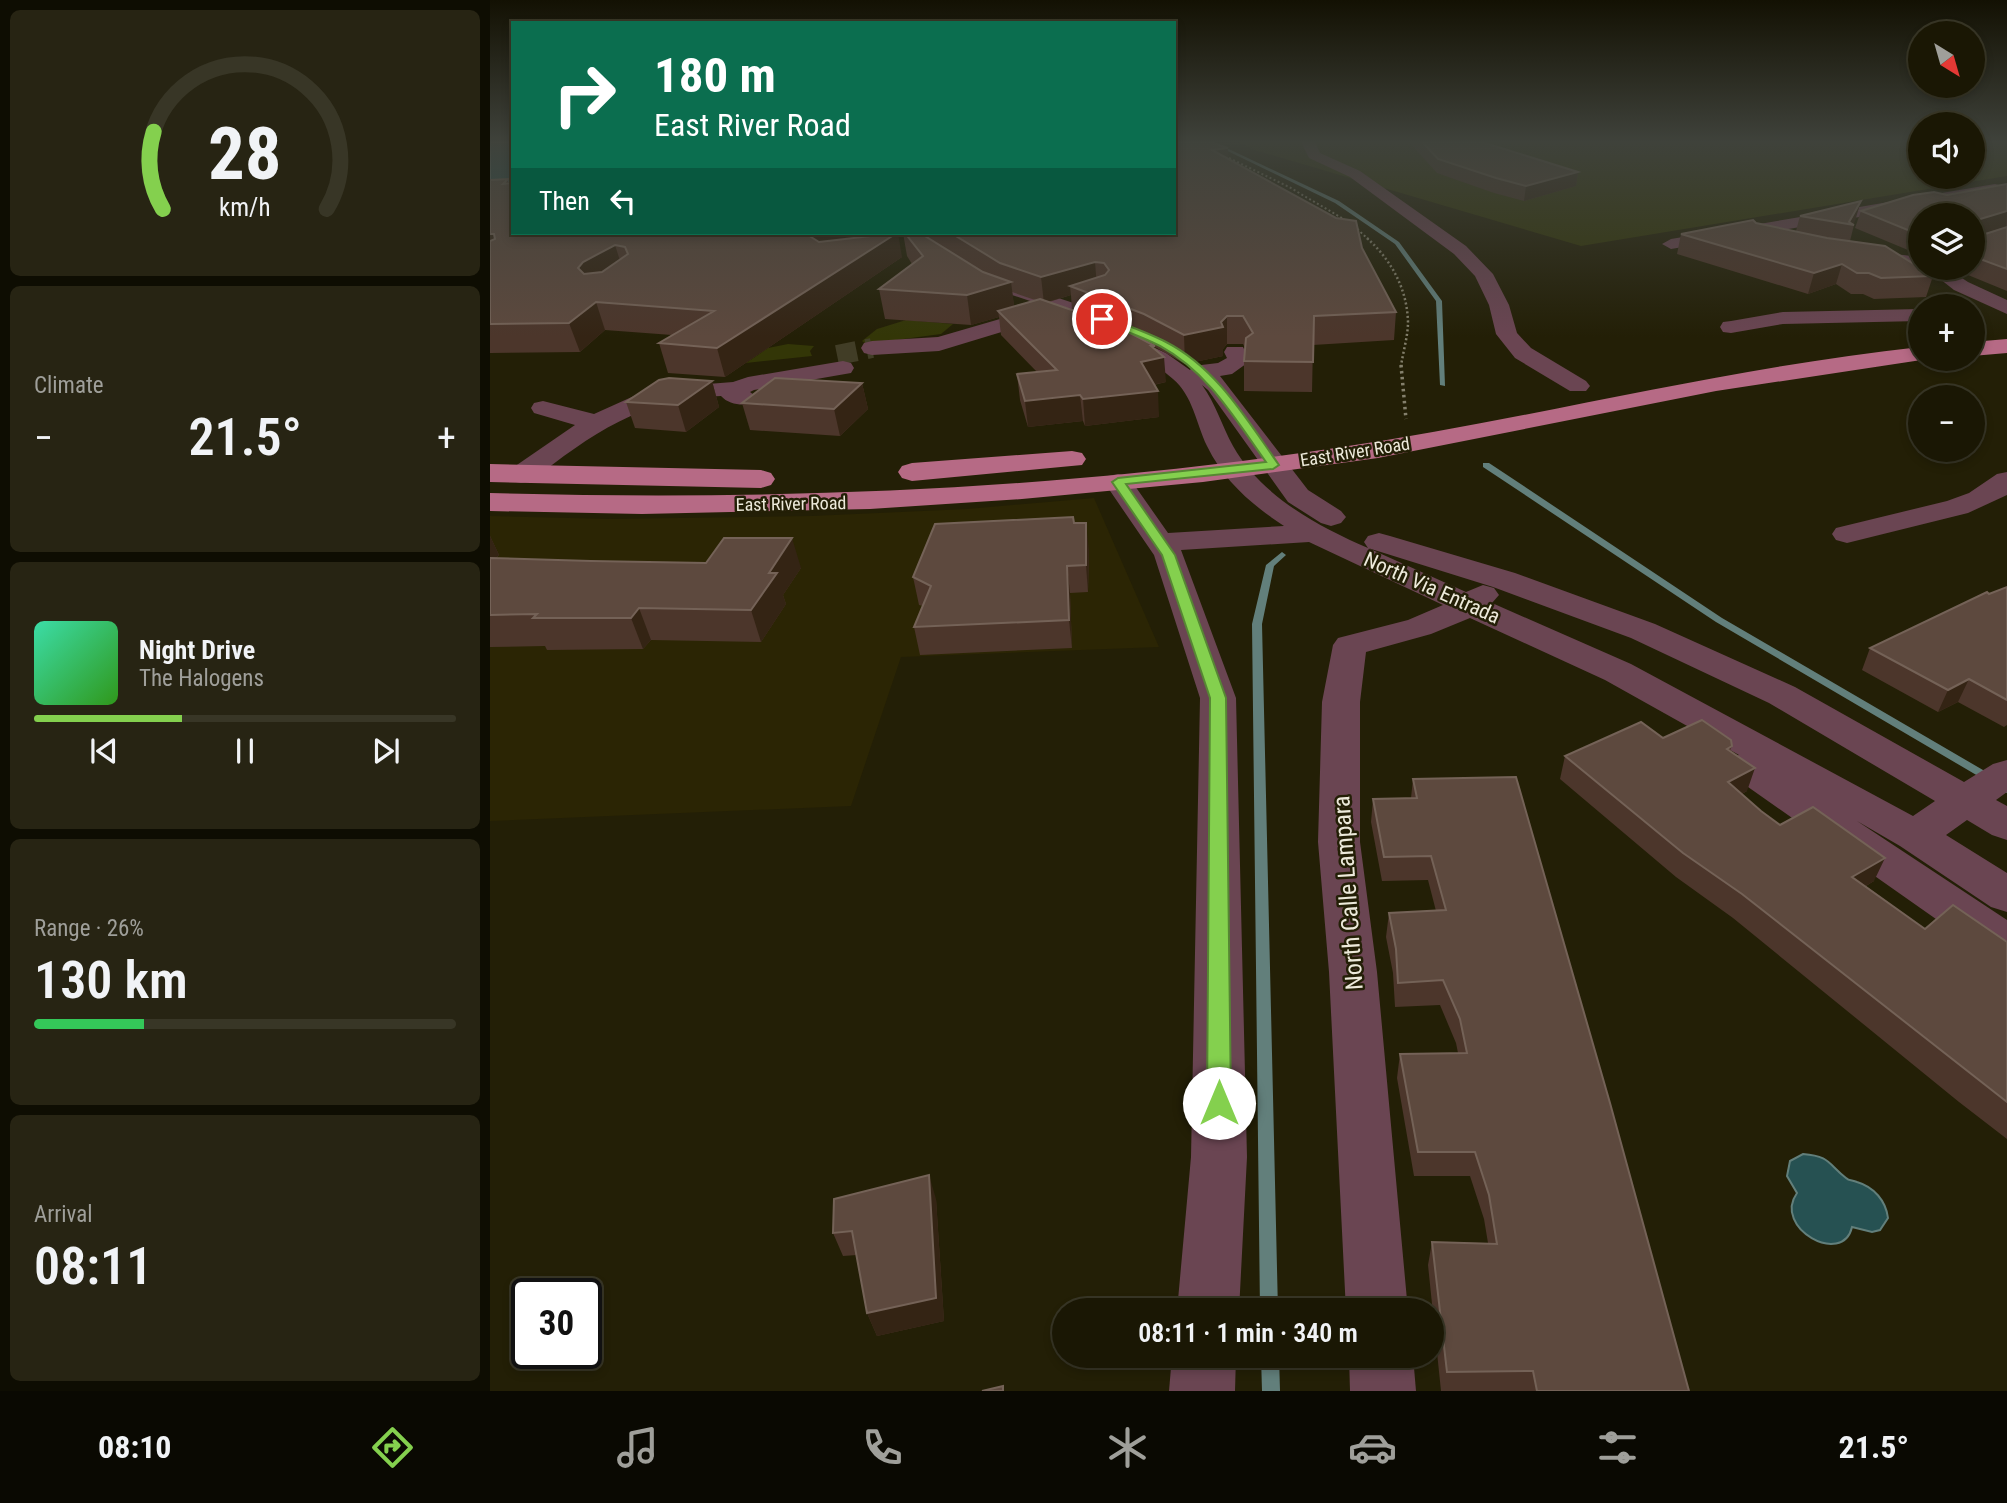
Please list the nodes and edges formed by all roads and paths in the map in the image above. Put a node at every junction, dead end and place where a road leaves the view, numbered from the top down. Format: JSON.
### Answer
{"nodes":[{"id":1,"x":1326,"y":207,"type":"edge"},
{"id":2,"x":1400,"y":207,"type":"edge"},
{"id":3,"x":1891,"y":207,"type":"edge"},
{"id":4,"x":1743,"y":232,"type":"junction"},
{"id":5,"x":1782,"y":243,"type":"edge"},
{"id":6,"x":1671,"y":244,"type":"dead end"},
{"id":7,"x":1847,"y":253,"type":"edge"},
{"id":8,"x":1908,"y":261,"type":"edge"},
{"id":9,"x":1953,"y":280,"type":"edge"},
{"id":10,"x":993,"y":285,"type":"edge"},
{"id":11,"x":1098,"y":296,"type":"edge"},
{"id":12,"x":2007,"y":309,"type":"edge"},
{"id":13,"x":1053,"y":310,"type":"junction"},
{"id":14,"x":1985,"y":311,"type":"edge"},
{"id":15,"x":1908,"y":315,"type":"edge"},
{"id":16,"x":1731,"y":327,"type":"dead end"},
{"id":17,"x":2007,"y":328,"type":"edge"},
{"id":18,"x":1985,"y":329,"type":"edge"},
{"id":19,"x":1908,"y":335,"type":"edge"},
{"id":20,"x":2007,"y":346,"type":"edge"},
{"id":21,"x":873,"y":348,"type":"tunnel mouth"},
{"id":22,"x":1985,"y":348,"type":"edge"},
{"id":23,"x":1236,"y":352,"type":"dead end"},
{"id":24,"x":1908,"y":356,"type":"edge"},
{"id":25,"x":840,"y":362,"type":"tunnel mouth"},
{"id":26,"x":1202,"y":372,"type":"junction"},
{"id":27,"x":1578,"y":386,"type":"junction"},
{"id":28,"x":543,"y":408,"type":"dead end"},
{"id":29,"x":1406,"y":419,"type":"joint"},
{"id":30,"x":594,"y":422,"type":"junction"},
{"id":31,"x":1270,"y":448,"type":"junction"},
{"id":32,"x":1228,"y":458,"type":"junction"},
{"id":33,"x":1120,"y":464,"type":"junction"},
{"id":34,"x":490,"y":473,"type":"edge"},
{"id":35,"x":521,"y":475,"type":"junction"},
{"id":36,"x":2007,"y":480,"type":"edge"},
{"id":37,"x":490,"y":502,"type":"edge"},
{"id":38,"x":1315,"y":533,"type":"junction"},
{"id":39,"x":1847,"y":534,"type":"dead end"},
{"id":40,"x":1160,"y":542,"type":"junction"},
{"id":41,"x":1487,"y":593,"type":"junction"},
{"id":42,"x":1732,"y":735,"type":"junction"},
{"id":43,"x":2007,"y":773,"type":"edge"},
{"id":44,"x":1966,"y":799,"type":"junction"},
{"id":45,"x":2007,"y":825,"type":"edge"},
{"id":46,"x":1915,"y":835,"type":"junction"},
{"id":47,"x":2007,"y":895,"type":"edge"},
{"id":48,"x":2007,"y":944,"type":"edge"},
{"id":49,"x":1209,"y":1298,"type":"edge"},
{"id":50,"x":1376,"y":1298,"type":"edge"},
{"id":51,"x":1204,"y":1368,"type":"edge"},
{"id":52,"x":1382,"y":1368,"type":"edge"},
{"id":53,"x":1202,"y":1391,"type":"edge"},
{"id":54,"x":1384,"y":1391,"type":"edge"}],
"edges":[{"from":1,"to":29,"type":"path"},
{"from":2,"to":27,"type":"street"},
{"from":3,"to":4,"type":"street"},
{"from":4,"to":5,"type":"street"},
{"from":4,"to":6,"type":"street"},
{"from":7,"to":8,"type":"street"},
{"from":9,"to":12,"type":"street"},
{"from":10,"to":13,"type":"street","name":"North Via Entrada"},
{"from":11,"to":13,"type":"street"},
{"from":12,"to":14,"type":"street"},
{"from":13,"to":21,"type":"street"},
{"from":13,"to":26,"type":"street","name":"North Via Entrada"},
{"from":13,"to":32,"type":"street","name":"North Via Entrada"},
{"from":15,"to":16,"type":"street"},
{"from":17,"to":18,"type":"main road"},
{"from":19,"to":27,"type":"main road","name":"East River Road"},
{"from":20,"to":22,"type":"main road"},
{"from":23,"to":26,"type":"street"},
{"from":24,"to":31,"type":"main road","name":"East River Road"},
{"from":25,"to":30,"type":"street"},
{"from":26,"to":31,"type":"street","name":"North Via Entrada"},
{"from":27,"to":29,"type":"main road","name":"East River Road"},
{"from":28,"to":30,"type":"street"},
{"from":30,"to":35,"type":"street"},
{"from":31,"to":32,"type":"main road","name":"East River Road"},
{"from":31,"to":41,"type":"street","name":"North Via Entrada"},
{"from":32,"to":33,"type":"main road","name":"East River Road"},
{"from":32,"to":33,"type":"main road","name":"East River Road"},
{"from":32,"to":38,"type":"street","name":"North Via Entrada"},
{"from":33,"to":35,"type":"main road","name":"East River Road"},
{"from":33,"to":37,"type":"main road","name":"East River Road"},
{"from":33,"to":40,"type":"street"},
{"from":34,"to":35,"type":"main road","name":"East River Road"},
{"from":36,"to":39,"type":"street"},
{"from":38,"to":40,"type":"street"},
{"from":38,"to":41,"type":"street","name":"North Via Entrada"},
{"from":40,"to":49,"type":"street"},
{"from":41,"to":42,"type":"street","name":"North Via Entrada"},
{"from":41,"to":44,"type":"street","name":"North Via Entrada"},
{"from":41,"to":50,"type":"street","name":"North Calle Lampara"},
{"from":42,"to":46,"type":"street","name":"North Via Entrada"},
{"from":42,"to":48,"type":"street"},
{"from":43,"to":44,"type":"street"},
{"from":44,"to":45,"type":"street","name":"North Via Entrada"},
{"from":44,"to":46,"type":"street"},
{"from":46,"to":47,"type":"street","name":"North Via Entrada"},
{"from":51,"to":53,"type":"street"},
{"from":52,"to":54,"type":"street"}]}
